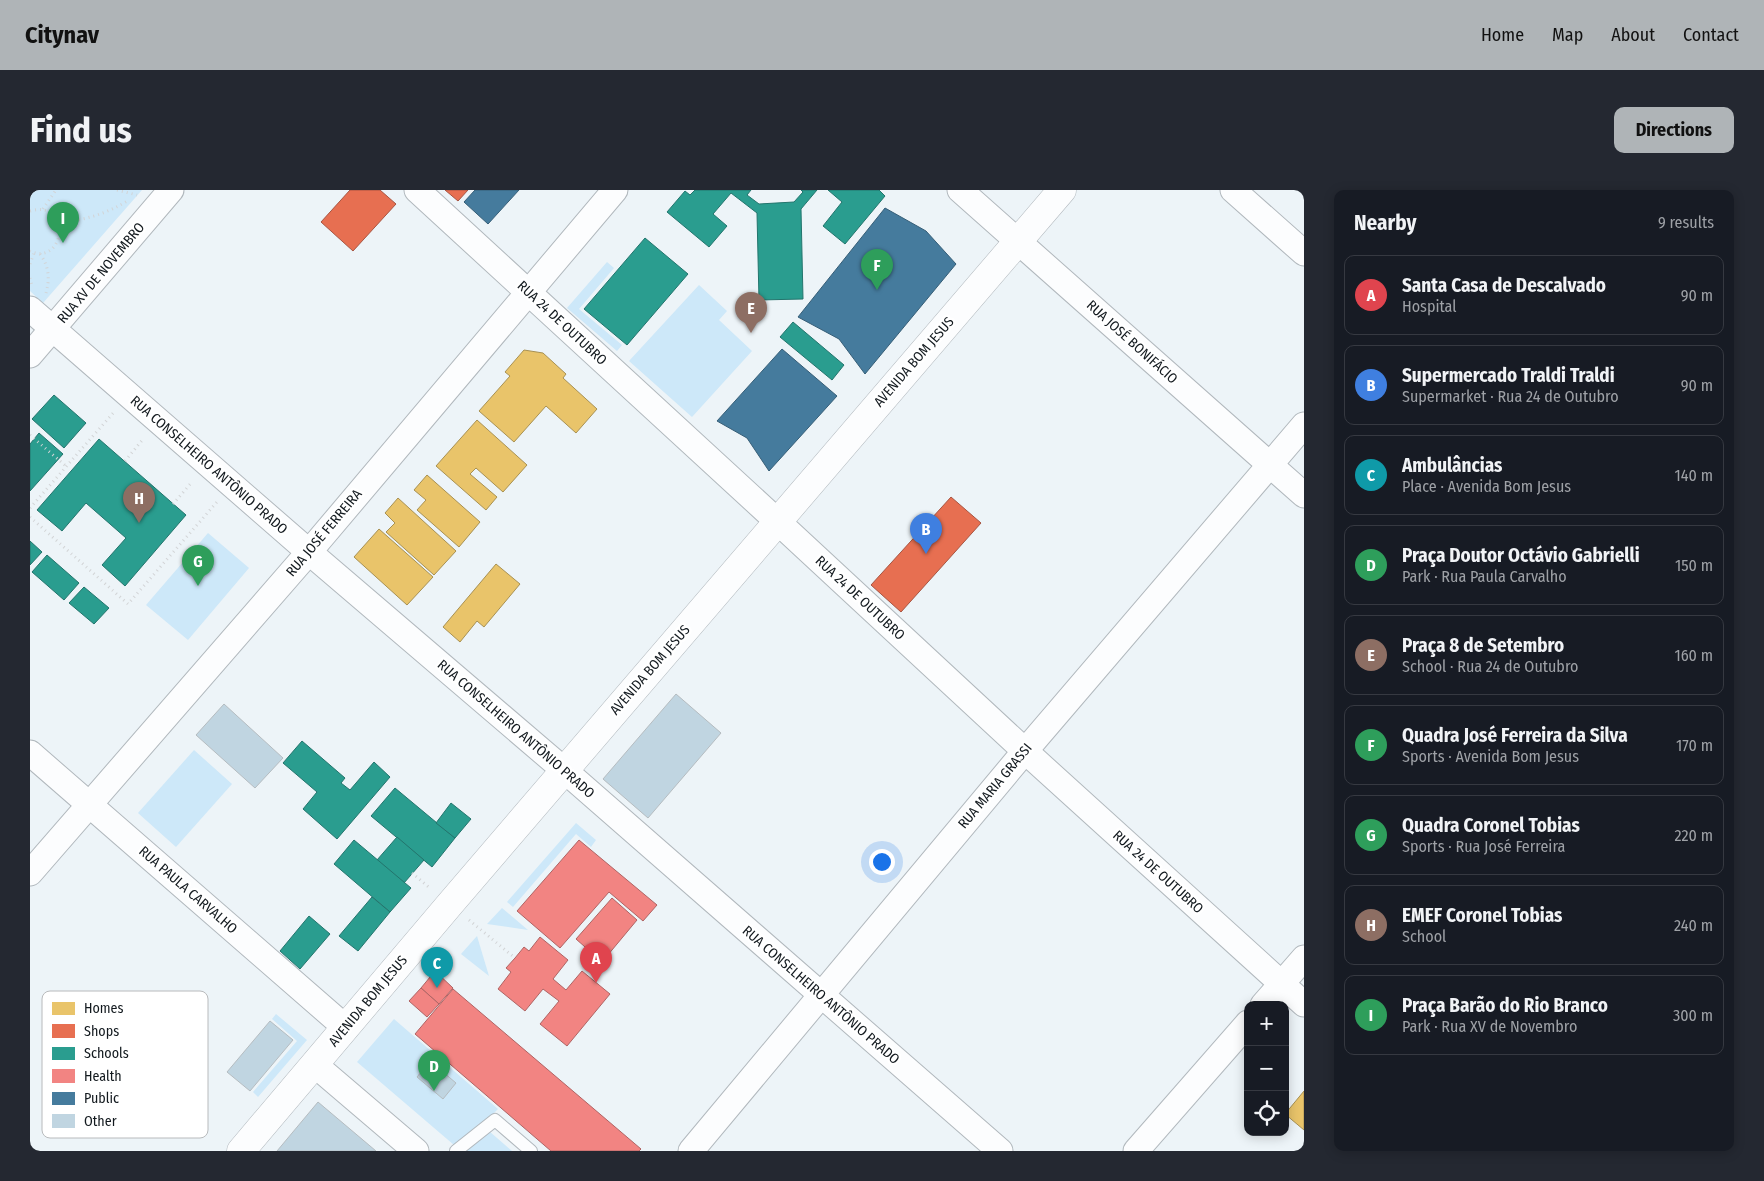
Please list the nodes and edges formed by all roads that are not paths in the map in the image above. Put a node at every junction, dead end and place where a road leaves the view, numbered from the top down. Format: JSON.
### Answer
{"nodes":[{"id":1,"x":171,"y":190,"type":"edge"},
{"id":2,"x":416,"y":190,"type":"edge"},
{"id":3,"x":615,"y":190,"type":"edge"},
{"id":4,"x":960,"y":190,"type":"edge"},
{"id":5,"x":1062,"y":190,"type":"edge"},
{"id":6,"x":1233,"y":190,"type":"edge"},
{"id":7,"x":1019,"y":241,"type":"junction"},
{"id":8,"x":1304,"y":253,"type":"edge"},
{"id":9,"x":528,"y":291,"type":"junction"},
{"id":10,"x":38,"y":301,"type":"edge"},
{"id":11,"x":53,"y":329,"type":"junction"},
{"id":12,"x":30,"y":356,"type":"edge"},
{"id":13,"x":1304,"y":424,"type":"edge"},
{"id":14,"x":1269,"y":465,"type":"junction"},
{"id":15,"x":1304,"y":495,"type":"edge"},
{"id":16,"x":778,"y":521,"type":"junction"},
{"id":17,"x":309,"y":552,"type":"junction"},
{"id":18,"x":1025,"y":751,"type":"junction"},
{"id":19,"x":30,"y":753,"type":"edge"},
{"id":20,"x":564,"y":770,"type":"junction"},
{"id":21,"x":89,"y":805,"type":"junction"},
{"id":22,"x":30,"y":873,"type":"edge"},
{"id":23,"x":1304,"y":958,"type":"edge"},
{"id":24,"x":1281,"y":984,"type":"junction"},
{"id":25,"x":820,"y":995,"type":"junction"},
{"id":26,"x":1266,"y":1001,"type":"edge"},
{"id":27,"x":1304,"y":1004,"type":"edge"},
{"id":28,"x":1244,"y":1027,"type":"edge"},
{"id":29,"x":346,"y":1028,"type":"junction"},
{"id":30,"x":314,"y":1064,"type":"junction"},
{"id":31,"x":1150,"y":1147,"type":"edge"},
{"id":32,"x":240,"y":1151,"type":"edge"},
{"id":33,"x":416,"y":1151,"type":"edge"},
{"id":34,"x":456,"y":1151,"type":"edge"},
{"id":35,"x":531,"y":1151,"type":"edge"},
{"id":36,"x":691,"y":1151,"type":"edge"},
{"id":37,"x":1000,"y":1151,"type":"edge"}],
"edges":[{"from":1,"to":11,"type":"street","name":"RUA XV DE NOVEMBRO"},
{"from":2,"to":9,"type":"street","name":"RUA 24 DE OUTUBRO"},
{"from":3,"to":9,"type":"street","name":"RUA JOSÉ FERREIRA"},
{"from":4,"to":7,"type":"street","name":"RUA JOSÉ BONIFÁCIO"},
{"from":5,"to":7,"type":"street","name":"AVENIDA BOM JESUS"},
{"from":6,"to":8,"type":"street"},
{"from":7,"to":14,"type":"street","name":"RUA JOSÉ BONIFÁCIO"},
{"from":7,"to":16,"type":"street","name":"AVENIDA BOM JESUS"},
{"from":9,"to":16,"type":"street","name":"RUA 24 DE OUTUBRO"},
{"from":9,"to":17,"type":"street","name":"RUA JOSÉ FERREIRA"},
{"from":10,"to":11,"type":"street","name":"RUA CONSELHEIRO ANTÔNIO PRADO"},
{"from":11,"to":12,"type":"street","name":"RUA XV DE NOVEMBRO"},
{"from":11,"to":17,"type":"street","name":"RUA CONSELHEIRO ANTÔNIO PRADO"},
{"from":13,"to":14,"type":"street","name":"RUA MARIA GRASSI"},
{"from":14,"to":15,"type":"street","name":"RUA JOSÉ BONIFÁCIO"},
{"from":14,"to":18,"type":"street","name":"RUA MARIA GRASSI"},
{"from":16,"to":18,"type":"street","name":"RUA 24 DE OUTUBRO"},
{"from":16,"to":20,"type":"street","name":"AVENIDA BOM JESUS"},
{"from":17,"to":20,"type":"street","name":"RUA CONSELHEIRO ANTÔNIO PRADO"},
{"from":17,"to":21,"type":"street","name":"RUA JOSÉ FERREIRA"},
{"from":18,"to":24,"type":"street","name":"RUA 24 DE OUTUBRO"},
{"from":18,"to":25,"type":"street","name":"RUA MARIA GRASSI"},
{"from":19,"to":21,"type":"street","name":"RUA PAULA CARVALHO"},
{"from":20,"to":25,"type":"street","name":"RUA CONSELHEIRO ANTÔNIO PRADO"},
{"from":20,"to":29,"type":"street","name":"AVENIDA BOM JESUS"},
{"from":21,"to":22,"type":"street","name":"RUA JOSÉ FERREIRA"},
{"from":21,"to":29,"type":"street","name":"RUA PAULA CARVALHO"},
{"from":23,"to":24,"type":"street"},
{"from":24,"to":26,"type":"street"},
{"from":24,"to":27,"type":"street","name":"RUA 24 DE OUTUBRO"},
{"from":25,"to":36,"type":"street","name":"RUA MARIA GRASSI"},
{"from":25,"to":37,"type":"street","name":"RUA CONSELHEIRO ANTÔNIO PRADO"},
{"from":28,"to":31,"type":"street"},
{"from":29,"to":30,"type":"street","name":"AVENIDA BOM JESUS"},
{"from":30,"to":32,"type":"street","name":"AVENIDA BOM JESUS"},
{"from":30,"to":33,"type":"street"},
{"from":34,"to":35,"type":"lane"}]}
